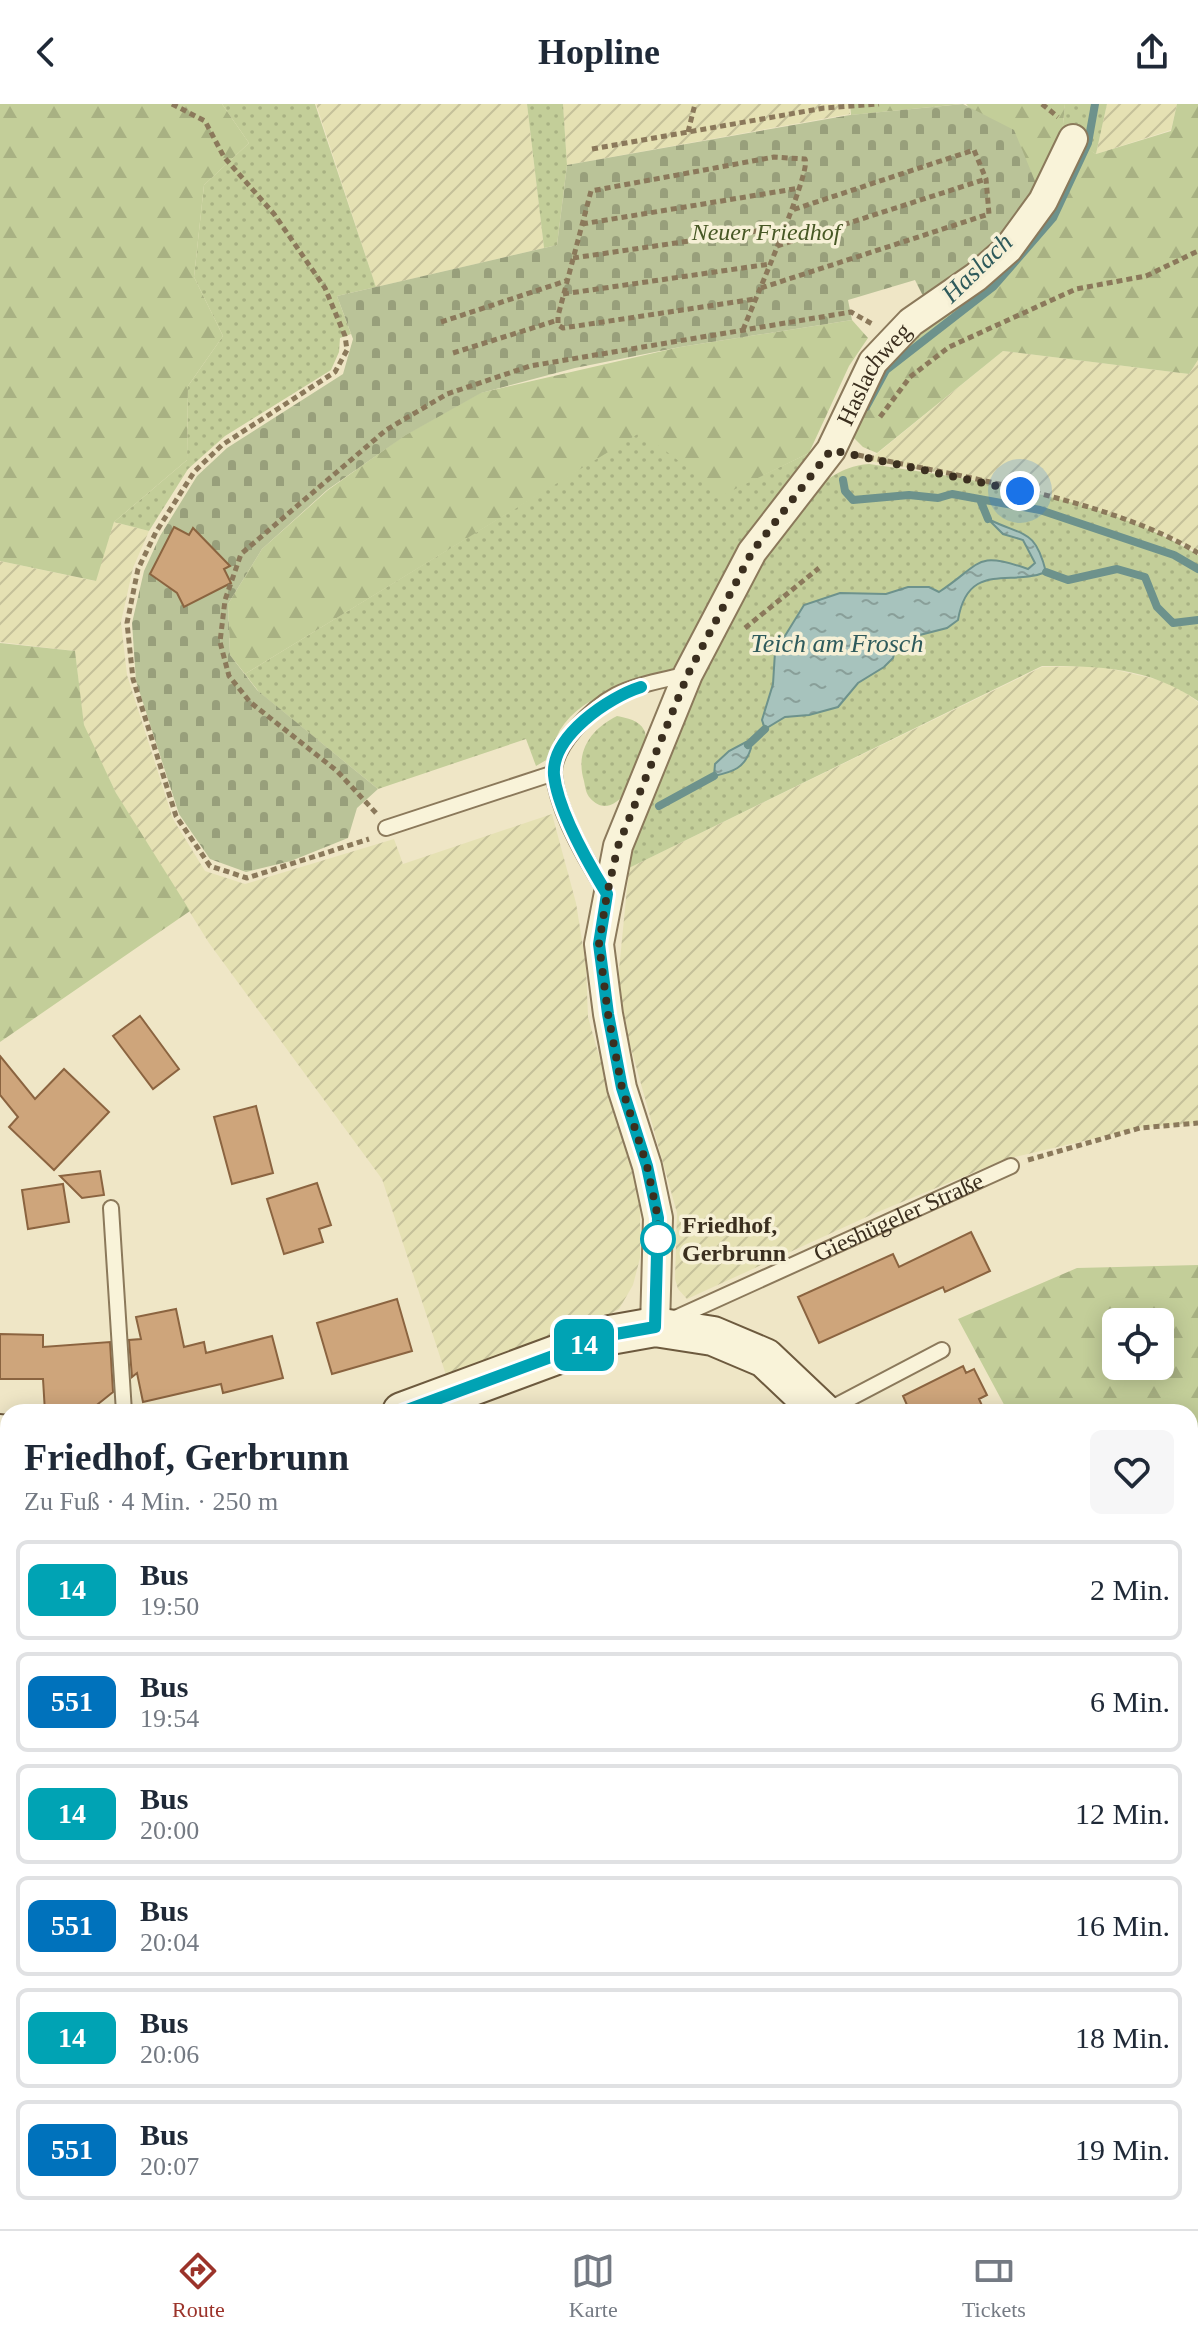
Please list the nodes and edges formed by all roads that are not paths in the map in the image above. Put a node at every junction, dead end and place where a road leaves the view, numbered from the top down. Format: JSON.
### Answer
{"nodes":[{"id":1,"x":1073,"y":139,"type":"dead end"},
{"id":2,"x":688,"y":674,"type":"junction"},
{"id":3,"x":554,"y":773,"type":"junction"},
{"id":4,"x":386,"y":828,"type":"road end"},
{"id":5,"x":607,"y":894,"type":"junction"},
{"id":6,"x":1011,"y":1166,"type":"road end"},
{"id":7,"x":111,"y":1208,"type":"dead end"},
{"id":8,"x":655,"y":1327,"type":"junction"},
{"id":9,"x":942,"y":1350,"type":"dead end"},
{"id":10,"x":123,"y":1404,"type":"edge"},
{"id":11,"x":424,"y":1404,"type":"edge"},
{"id":12,"x":814,"y":1404,"type":"edge"},
{"id":13,"x":838,"y":1404,"type":"edge"}],
"edges":[{"from":1,"to":2,"type":"street","name":"Haslachweg"},
{"from":2,"to":3,"type":"lane"},
{"from":2,"to":5,"type":"street","name":"Haslachweg"},
{"from":3,"to":4,"type":"lane"},
{"from":3,"to":5,"type":"lane"},
{"from":5,"to":8,"type":"street","name":"Haslachweg"},
{"from":6,"to":8,"type":"lane","name":"Gieshügeler Straße"},
{"from":7,"to":10,"type":"lane"},
{"from":8,"to":11,"type":"street","name":"Gieshügeler Straße"},
{"from":8,"to":12,"type":"street","name":"Gieshügeler Straße"},
{"from":9,"to":13,"type":"lane"}]}
